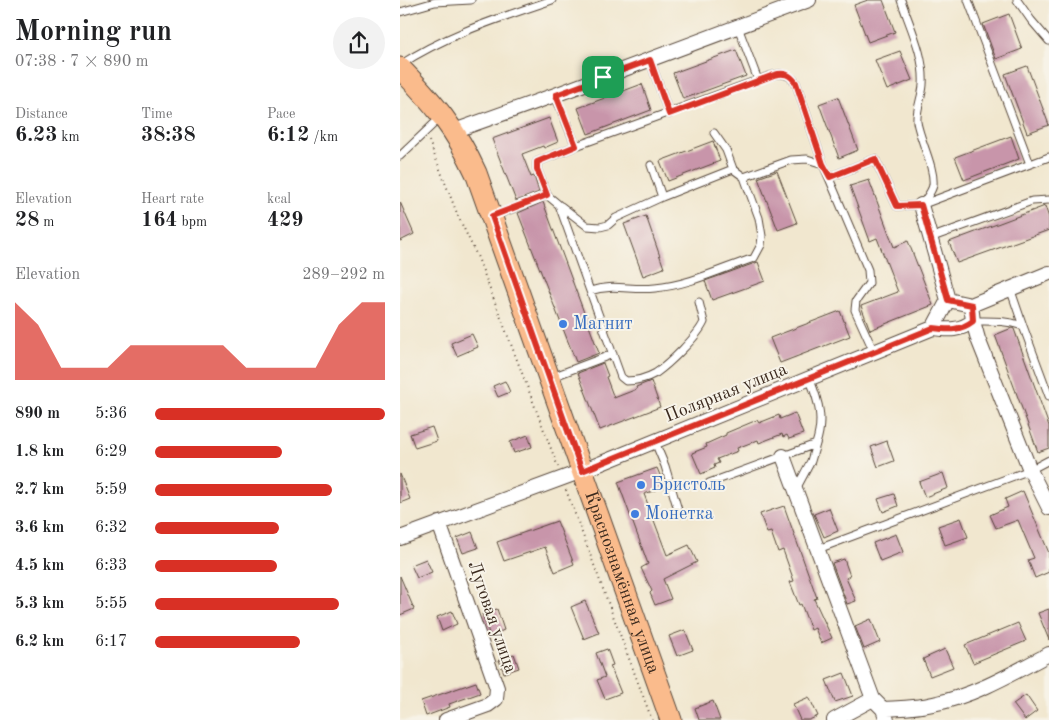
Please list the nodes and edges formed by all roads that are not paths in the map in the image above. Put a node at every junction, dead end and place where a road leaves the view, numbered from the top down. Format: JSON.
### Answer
{"nodes":[{"id":1,"x":471,"y":0,"type":"edge"},
{"id":2,"x":552,"y":0,"type":"edge"},
{"id":3,"x":809,"y":0,"type":"edge"},
{"id":4,"x":901,"y":0,"type":"edge"},
{"id":5,"x":968,"y":0,"type":"edge"},
{"id":6,"x":1017,"y":0,"type":"edge"},
{"id":7,"x":436,"y":1,"type":"edge"},
{"id":8,"x":400,"y":12,"type":"edge"},
{"id":9,"x":738,"y":27,"type":"junction"},
{"id":10,"x":1049,"y":41,"type":"edge"},
{"id":11,"x":650,"y":60,"type":"junction"},
{"id":12,"x":400,"y":66,"type":"edge"},
{"id":13,"x":758,"y":80,"type":"junction"},
{"id":14,"x":556,"y":95,"type":"junction"},
{"id":15,"x":669,"y":114,"type":"junction"},
{"id":16,"x":448,"y":123,"type":"junction"},
{"id":17,"x":714,"y":133,"type":"dead end"},
{"id":18,"x":576,"y":146,"type":"junction"},
{"id":19,"x":400,"y":156,"type":"edge"},
{"id":20,"x":1049,"y":157,"type":"edge"},
{"id":21,"x":823,"y":164,"type":"junction"},
{"id":22,"x":1030,"y":164,"type":"junction"},
{"id":23,"x":651,"y":165,"type":"dead end"},
{"id":24,"x":733,"y":169,"type":"junction"},
{"id":25,"x":744,"y":177,"type":"junction"},
{"id":26,"x":830,"y":177,"type":"junction"},
{"id":27,"x":547,"y":195,"type":"junction"},
{"id":28,"x":662,"y":197,"type":"junction"},
{"id":29,"x":1049,"y":200,"type":"edge"},
{"id":30,"x":559,"y":205,"type":"junction"},
{"id":31,"x":921,"y":205,"type":"junction"},
{"id":32,"x":492,"y":216,"type":"junction"},
{"id":33,"x":930,"y":238,"type":"junction"},
{"id":34,"x":1049,"y":273,"type":"edge"},
{"id":35,"x":1010,"y":288,"type":"junction"},
{"id":36,"x":590,"y":291,"type":"junction"},
{"id":37,"x":948,"y":300,"type":"junction"},
{"id":38,"x":699,"y":302,"type":"dead end"},
{"id":39,"x":972,"y":305,"type":"junction"},
{"id":40,"x":973,"y":321,"type":"junction"},
{"id":41,"x":1023,"y":326,"type":"junction"},
{"id":42,"x":933,"y":328,"type":"junction"},
{"id":43,"x":874,"y":352,"type":"junction"},
{"id":44,"x":613,"y":354,"type":"junction"},
{"id":45,"x":549,"y":378,"type":"junction"},
{"id":46,"x":810,"y":380,"type":"junction"},
{"id":47,"x":1049,"y":396,"type":"edge"},
{"id":48,"x":654,"y":442,"type":"junction"},
{"id":49,"x":816,"y":444,"type":"junction"},
{"id":50,"x":783,"y":456,"type":"junction"},
{"id":51,"x":1049,"y":460,"type":"edge"},
{"id":52,"x":1030,"y":470,"type":"junction"},
{"id":53,"x":582,"y":471,"type":"junction"},
{"id":54,"x":709,"y":483,"type":"dead end"},
{"id":55,"x":796,"y":490,"type":"junction"},
{"id":56,"x":1049,"y":508,"type":"edge"},
{"id":57,"x":678,"y":510,"type":"dead end"},
{"id":58,"x":439,"y":523,"type":"junction"},
{"id":59,"x":400,"y":538,"type":"edge"},
{"id":60,"x":818,"y":549,"type":"junction"},
{"id":61,"x":1049,"y":654,"type":"edge"},
{"id":62,"x":873,"y":699,"type":"junction"},
{"id":63,"x":885,"y":715,"type":"edge"},
{"id":64,"x":446,"y":720,"type":"edge"},
{"id":65,"x":671,"y":720,"type":"edge"},
{"id":66,"x":834,"y":720,"type":"edge"}],
"edges":[{"from":1,"to":7,"type":"lane"},
{"from":2,"to":12,"type":"lane"},
{"from":3,"to":9,"type":"street"},
{"from":4,"to":31,"type":"lane"},
{"from":5,"to":22,"type":"lane"},
{"from":6,"to":10,"type":"lane"},
{"from":7,"to":8,"type":"lane"},
{"from":9,"to":11,"type":"street"},
{"from":9,"to":13,"type":"lane"},
{"from":11,"to":14,"type":"street"},
{"from":11,"to":15,"type":"lane"},
{"from":12,"to":16,"type":"main road","name":"Краснознамённая улица"},
{"from":13,"to":15,"type":"lane"},
{"from":13,"to":21,"type":"lane"},
{"from":14,"to":16,"type":"street"},
{"from":14,"to":18,"type":"lane"},
{"from":15,"to":18,"type":"lane"},
{"from":16,"to":19,"type":"lane"},
{"from":16,"to":32,"type":"main road","name":"Краснознамённая улица"},
{"from":17,"to":24,"type":"lane"},
{"from":18,"to":27,"type":"lane"},
{"from":20,"to":22,"type":"lane"},
{"from":21,"to":25,"type":"lane"},
{"from":21,"to":26,"type":"lane"},
{"from":22,"to":31,"type":"lane"},
{"from":23,"to":28,"type":"lane"},
{"from":24,"to":25,"type":"lane"},
{"from":24,"to":28,"type":"lane"},
{"from":25,"to":36,"type":"lane"},
{"from":26,"to":31,"type":"lane"},
{"from":26,"to":43,"type":"lane"},
{"from":27,"to":30,"type":"lane"},
{"from":27,"to":32,"type":"lane"},
{"from":28,"to":30,"type":"lane"},
{"from":29,"to":33,"type":"lane"},
{"from":30,"to":36,"type":"lane"},
{"from":31,"to":33,"type":"street"},
{"from":32,"to":45,"type":"main road","name":"Краснознамённая улица"},
{"from":33,"to":37,"type":"street"},
{"from":34,"to":35,"type":"street"},
{"from":35,"to":39,"type":"street"},
{"from":35,"to":41,"type":"lane"},
{"from":36,"to":44,"type":"lane"},
{"from":37,"to":39,"type":"street"},
{"from":37,"to":42,"type":"street"},
{"from":38,"to":44,"type":"lane"},
{"from":39,"to":40,"type":"street"},
{"from":40,"to":41,"type":"lane"},
{"from":40,"to":42,"type":"street"},
{"from":40,"to":52,"type":"street"},
{"from":41,"to":47,"type":"lane"},
{"from":42,"to":43,"type":"street","name":"Полярная улица"},
{"from":43,"to":46,"type":"street","name":"Полярная улица"},
{"from":44,"to":45,"type":"lane"},
{"from":45,"to":53,"type":"main road","name":"Краснознамённая улица"},
{"from":46,"to":48,"type":"street","name":"Полярная улица"},
{"from":46,"to":49,"type":"lane"},
{"from":48,"to":53,"type":"street","name":"Полярная улица"},
{"from":48,"to":57,"type":"lane"},
{"from":49,"to":50,"type":"lane"},
{"from":49,"to":55,"type":"lane"},
{"from":50,"to":54,"type":"lane"},
{"from":50,"to":55,"type":"street"},
{"from":51,"to":52,"type":"lane"},
{"from":52,"to":56,"type":"street"},
{"from":52,"to":60,"type":"lane"},
{"from":53,"to":58,"type":"street","name":"Полярная улица"},
{"from":53,"to":65,"type":"main road","name":"Краснознамённая улица"},
{"from":55,"to":60,"type":"street"},
{"from":58,"to":59,"type":"street","name":"Полярная улица"},
{"from":58,"to":64,"type":"street","name":"Луговая улица"},
{"from":60,"to":62,"type":"street"},
{"from":61,"to":63,"type":"street"},
{"from":62,"to":63,"type":"street"},
{"from":62,"to":66,"type":"street"}]}
